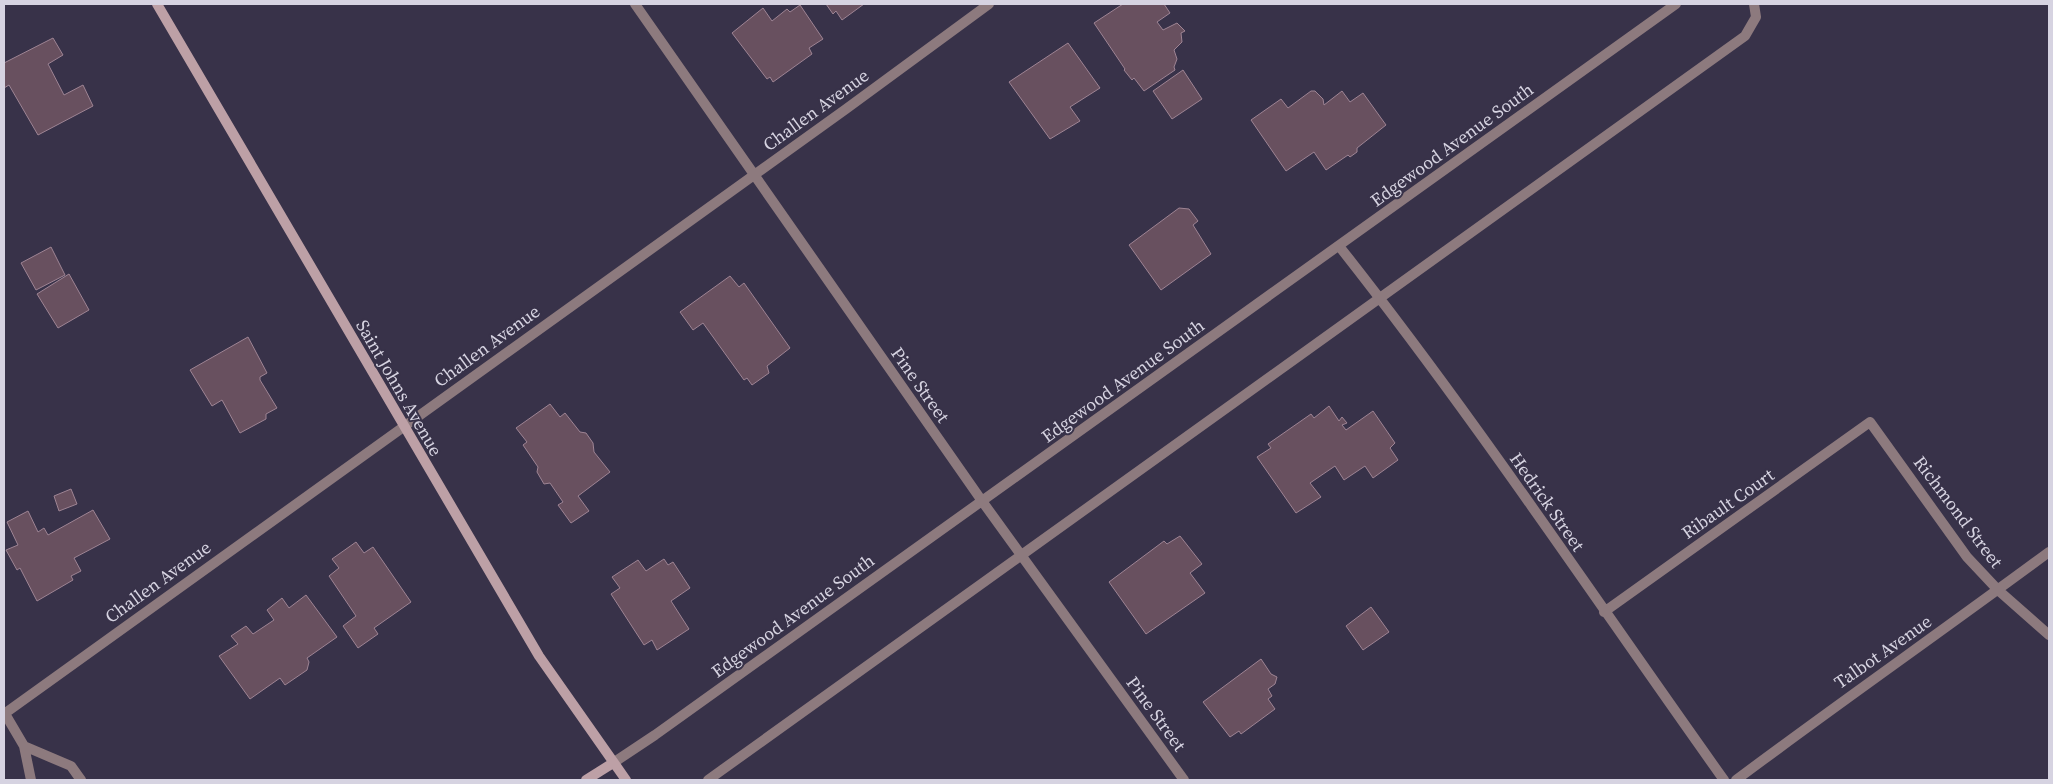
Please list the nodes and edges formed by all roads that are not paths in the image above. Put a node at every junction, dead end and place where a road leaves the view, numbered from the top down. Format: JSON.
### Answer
{"nodes":[{"id":1,"x":158,"y":4,"type":"edge"},
{"id":2,"x":635,"y":4,"type":"edge"},
{"id":3,"x":989,"y":4,"type":"edge"},
{"id":4,"x":1676,"y":4,"type":"edge"},
{"id":5,"x":1754,"y":4,"type":"edge"},
{"id":6,"x":754,"y":174,"type":"junction"},
{"id":7,"x":1339,"y":246,"type":"junction"},
{"id":8,"x":1380,"y":297,"type":"junction"},
{"id":9,"x":1870,"y":422,"type":"joint"},
{"id":10,"x":403,"y":426,"type":"junction"},
{"id":11,"x":982,"y":501,"type":"junction"},
{"id":12,"x":2049,"y":552,"type":"edge"},
{"id":13,"x":1023,"y":556,"type":"junction"},
{"id":14,"x":1998,"y":590,"type":"junction"},
{"id":15,"x":1604,"y":612,"type":"junction"},
{"id":16,"x":2049,"y":635,"type":"edge"},
{"id":17,"x":4,"y":713,"type":"edge"},
{"id":18,"x":24,"y":746,"type":"junction"},
{"id":19,"x":613,"y":763,"type":"junction"},
{"id":20,"x":31,"y":780,"type":"edge"},
{"id":21,"x":81,"y":780,"type":"edge"},
{"id":22,"x":586,"y":780,"type":"edge"},
{"id":23,"x":626,"y":780,"type":"edge"},
{"id":24,"x":708,"y":780,"type":"edge"},
{"id":25,"x":1184,"y":780,"type":"edge"},
{"id":26,"x":1724,"y":780,"type":"edge"},
{"id":27,"x":1736,"y":780,"type":"edge"}],
"edges":[{"from":1,"to":10,"type":"main road","name":"Saint Johns Avenue"},
{"from":2,"to":6,"type":"street","name":"Pine Street"},
{"from":3,"to":6,"type":"street","name":"Challen Avenue"},
{"from":4,"to":7,"type":"street","name":"Edgewood Avenue South"},
{"from":5,"to":8,"type":"street"},
{"from":6,"to":10,"type":"street","name":"Challen Avenue"},
{"from":6,"to":11,"type":"street","name":"Pine Street"},
{"from":7,"to":8,"type":"street","name":"Hedrick Street"},
{"from":7,"to":11,"type":"street","name":"Edgewood Avenue South"},
{"from":8,"to":13,"type":"street"},
{"from":8,"to":15,"type":"street","name":"Hedrick Street"},
{"from":9,"to":14,"type":"street","name":"Richmond Street"},
{"from":9,"to":15,"type":"street","name":"Ribault Court"},
{"from":10,"to":17,"type":"street","name":"Challen Avenue"},
{"from":10,"to":19,"type":"main road","name":"Saint Johns Avenue"},
{"from":11,"to":13,"type":"street","name":"Pine Street"},
{"from":11,"to":19,"type":"street","name":"Edgewood Avenue South"},
{"from":12,"to":14,"type":"street","name":"Talbot Avenue"},
{"from":13,"to":24,"type":"street"},
{"from":13,"to":25,"type":"street","name":"Pine Street"},
{"from":14,"to":16,"type":"street","name":"Richmond Street"},
{"from":14,"to":27,"type":"street","name":"Talbot Avenue"},
{"from":15,"to":26,"type":"street","name":"Hedrick Street"},
{"from":17,"to":18,"type":"street"},
{"from":18,"to":20,"type":"street"},
{"from":18,"to":21,"type":"street"},
{"from":19,"to":22,"type":"main road","name":"Edgewood Avenue South"},
{"from":19,"to":23,"type":"main road","name":"Saint Johns Avenue"}]}
